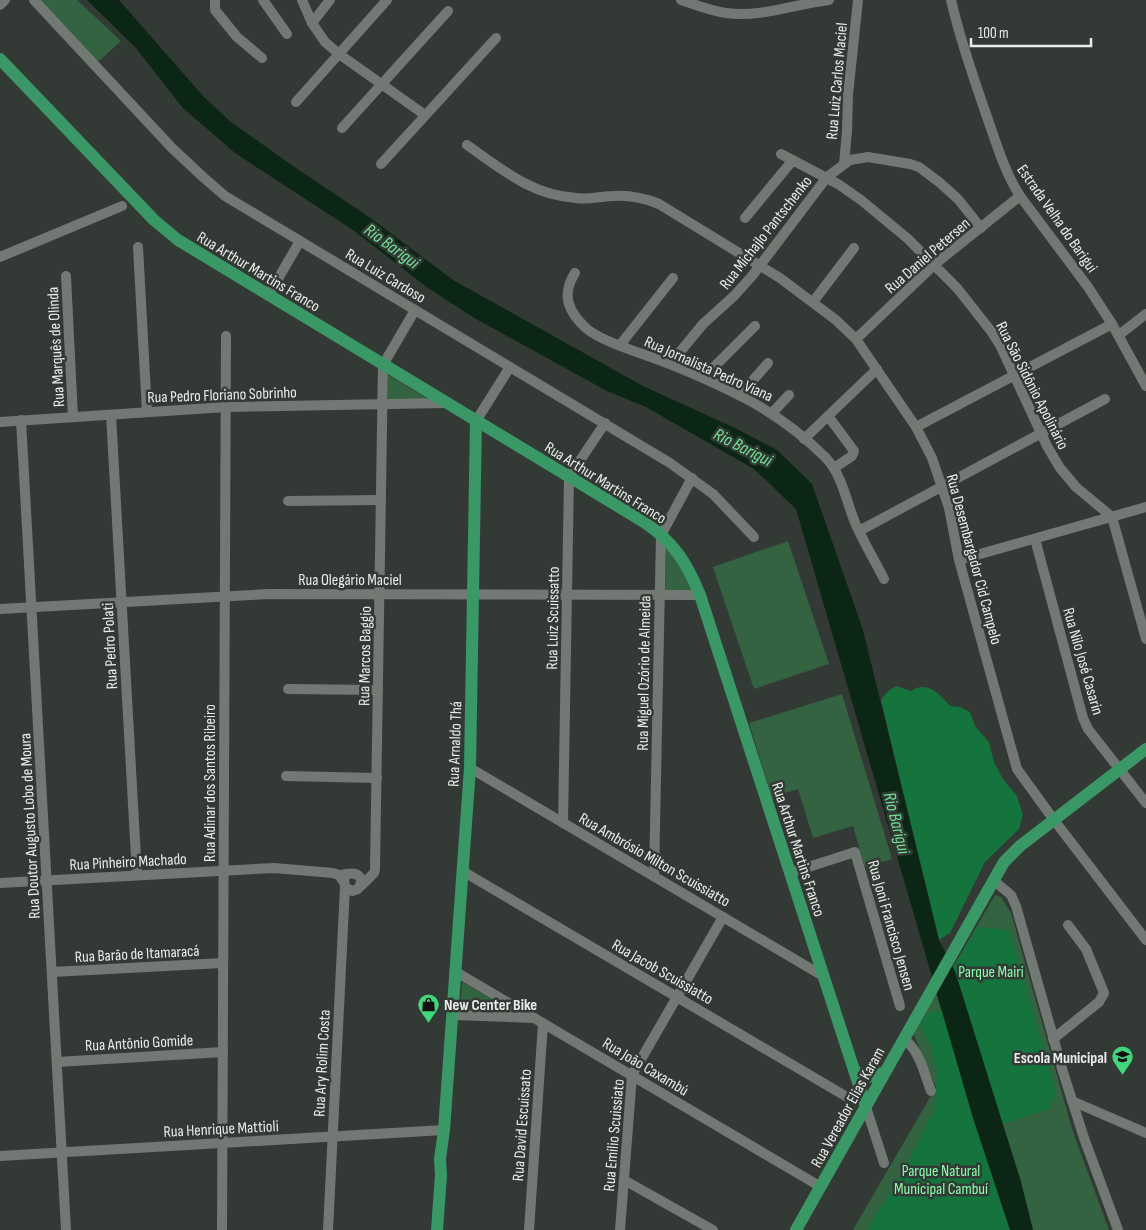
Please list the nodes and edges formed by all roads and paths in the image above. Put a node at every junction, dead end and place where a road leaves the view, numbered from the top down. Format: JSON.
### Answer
{"nodes":[{"id":1,"x":6,"y":0,"type":"edge"},
{"id":2,"x":34,"y":0,"type":"edge"},
{"id":3,"x":215,"y":0,"type":"edge"},
{"id":4,"x":263,"y":0,"type":"edge"},
{"id":5,"x":302,"y":0,"type":"edge"},
{"id":6,"x":330,"y":0,"type":"edge"},
{"id":7,"x":387,"y":0,"type":"edge"},
{"id":8,"x":682,"y":0,"type":"edge"},
{"id":9,"x":822,"y":0,"type":"edge"},
{"id":10,"x":858,"y":0,"type":"edge"},
{"id":11,"x":951,"y":0,"type":"edge"},
{"id":12,"x":0,"y":5,"type":"edge"},
{"id":13,"x":448,"y":11,"type":"dead end"},
{"id":14,"x":312,"y":23,"type":"junction"},
{"id":15,"x":287,"y":34,"type":"dead end"},
{"id":16,"x":496,"y":38,"type":"dead end"},
{"id":17,"x":339,"y":54,"type":"junction"},
{"id":18,"x":262,"y":58,"type":"dead end"},
{"id":19,"x":0,"y":59,"type":"edge"},
{"id":20,"x":382,"y":84,"type":"junction"},
{"id":21,"x":296,"y":102,"type":"dead end"},
{"id":22,"x":425,"y":115,"type":"junction"},
{"id":23,"x":342,"y":128,"type":"dead end"},
{"id":24,"x":467,"y":145,"type":"dead end"},
{"id":25,"x":781,"y":154,"type":"dead end"},
{"id":26,"x":792,"y":160,"type":"junction"},
{"id":27,"x":381,"y":164,"type":"dead end"},
{"id":28,"x":844,"y":164,"type":"junction"},
{"id":29,"x":827,"y":177,"type":"junction"},
{"id":30,"x":1020,"y":196,"type":"junction"},
{"id":31,"x":122,"y":206,"type":"dead end"},
{"id":32,"x":746,"y":218,"type":"dead end"},
{"id":33,"x":981,"y":228,"type":"junction"},
{"id":34,"x":300,"y":241,"type":"junction"},
{"id":35,"x":138,"y":246,"type":"dead end"},
{"id":36,"x":854,"y":248,"type":"dead end"},
{"id":37,"x":0,"y":256,"type":"edge"},
{"id":38,"x":934,"y":264,"type":"junction"},
{"id":39,"x":761,"y":266,"type":"junction"},
{"id":40,"x":575,"y":273,"type":"dead end"},
{"id":41,"x":66,"y":276,"type":"dead end"},
{"id":42,"x":673,"y":278,"type":"dead end"},
{"id":43,"x":268,"y":296,"type":"junction"},
{"id":44,"x":814,"y":302,"type":"junction"},
{"id":45,"x":415,"y":310,"type":"junction"},
{"id":46,"x":1146,"y":314,"type":"edge"},
{"id":47,"x":1112,"y":324,"type":"junction"},
{"id":48,"x":755,"y":326,"type":"dead end"},
{"id":49,"x":1118,"y":335,"type":"junction"},
{"id":50,"x":226,"y":336,"type":"dead end"},
{"id":51,"x":856,"y":339,"type":"junction"},
{"id":52,"x":620,"y":345,"type":"junction"},
{"id":53,"x":768,"y":363,"type":"dead end"},
{"id":54,"x":670,"y":364,"type":"junction"},
{"id":55,"x":383,"y":365,"type":"junction"},
{"id":56,"x":510,"y":367,"type":"junction"},
{"id":57,"x":877,"y":369,"type":"junction"},
{"id":58,"x":1014,"y":376,"type":"junction"},
{"id":59,"x":703,"y":378,"type":"junction"},
{"id":60,"x":1146,"y":386,"type":"edge"},
{"id":61,"x":740,"y":395,"type":"junction"},
{"id":62,"x":789,"y":395,"type":"dead end"},
{"id":63,"x":1105,"y":399,"type":"dead end"},
{"id":64,"x":446,"y":403,"type":"junction"},
{"id":65,"x":382,"y":404,"type":"junction"},
{"id":66,"x":226,"y":407,"type":"junction"},
{"id":67,"x":147,"y":412,"type":"junction"},
{"id":68,"x":772,"y":413,"type":"junction"},
{"id":69,"x":111,"y":415,"type":"junction"},
{"id":70,"x":828,"y":416,"type":"junction"},
{"id":71,"x":73,"y":417,"type":"junction"},
{"id":72,"x":21,"y":420,"type":"junction"},
{"id":73,"x":476,"y":421,"type":"junction"},
{"id":74,"x":0,"y":422,"type":"edge"},
{"id":75,"x":605,"y":423,"type":"junction"},
{"id":76,"x":916,"y":428,"type":"junction"},
{"id":77,"x":1041,"y":433,"type":"junction"},
{"id":78,"x":804,"y":438,"type":"junction"},
{"id":79,"x":834,"y":468,"type":"junction"},
{"id":80,"x":569,"y":477,"type":"junction"},
{"id":81,"x":692,"y":478,"type":"junction"},
{"id":82,"x":941,"y":485,"type":"junction"},
{"id":83,"x":381,"y":500,"type":"junction"},
{"id":84,"x":288,"y":501,"type":"dead end"},
{"id":85,"x":1146,"y":507,"type":"edge"},
{"id":86,"x":1112,"y":517,"type":"junction"},
{"id":87,"x":859,"y":531,"type":"junction"},
{"id":88,"x":661,"y":535,"type":"junction"},
{"id":89,"x":754,"y":537,"type":"dead end"},
{"id":90,"x":1035,"y":538,"type":"junction"},
{"id":91,"x":959,"y":560,"type":"junction"},
{"id":92,"x":884,"y":579,"type":"dead end"},
{"id":93,"x":379,"y":594,"type":"junction"},
{"id":94,"x":474,"y":594,"type":"junction"},
{"id":95,"x":567,"y":594,"type":"junction"},
{"id":96,"x":660,"y":595,"type":"junction"},
{"id":97,"x":700,"y":595,"type":"junction"},
{"id":98,"x":225,"y":596,"type":"junction"},
{"id":99,"x":122,"y":602,"type":"junction"},
{"id":100,"x":32,"y":607,"type":"junction"},
{"id":101,"x":0,"y":609,"type":"edge"},
{"id":102,"x":1146,"y":639,"type":"edge"},
{"id":103,"x":288,"y":689,"type":"dead end"},
{"id":104,"x":378,"y":690,"type":"junction"},
{"id":105,"x":1146,"y":749,"type":"edge"},
{"id":106,"x":470,"y":768,"type":"junction"},
{"id":107,"x":1120,"y":769,"type":"junction"},
{"id":108,"x":286,"y":776,"type":"dead end"},
{"id":109,"x":377,"y":778,"type":"junction"},
{"id":110,"x":1146,"y":803,"type":"edge"},
{"id":111,"x":1054,"y":820,"type":"junction"},
{"id":112,"x":564,"y":823,"type":"junction"},
{"id":113,"x":224,"y":871,"type":"junction"},
{"id":114,"x":464,"y":872,"type":"junction"},
{"id":115,"x":374,"y":873,"type":"joint"},
{"id":116,"x":790,"y":873,"type":"junction"},
{"id":117,"x":137,"y":875,"type":"junction"},
{"id":118,"x":654,"y":876,"type":"junction"},
{"id":119,"x":47,"y":880,"type":"junction"},
{"id":120,"x":993,"y":880,"type":"junction"},
{"id":121,"x":0,"y":883,"type":"edge"},
{"id":122,"x":349,"y":883,"type":"junction"},
{"id":123,"x":723,"y":917,"type":"junction"},
{"id":124,"x":1068,"y":925,"type":"dead end"},
{"id":125,"x":1146,"y":940,"type":"edge"},
{"id":126,"x":223,"y":963,"type":"junction"},
{"id":127,"x":52,"y":972,"type":"junction"},
{"id":128,"x":456,"y":972,"type":"junction"},
{"id":129,"x":823,"y":976,"type":"junction"},
{"id":130,"x":677,"y":997,"type":"junction"},
{"id":131,"x":900,"y":1006,"type":"dead end"},
{"id":132,"x":453,"y":1015,"type":"junction"},
{"id":133,"x":539,"y":1020,"type":"junction"},
{"id":134,"x":904,"y":1039,"type":"junction"},
{"id":135,"x":1052,"y":1039,"type":"junction"},
{"id":136,"x":223,"y":1052,"type":"junction"},
{"id":137,"x":57,"y":1062,"type":"junction"},
{"id":138,"x":854,"y":1070,"type":"junction"},
{"id":139,"x":885,"y":1072,"type":"junction"},
{"id":140,"x":632,"y":1075,"type":"junction"},
{"id":141,"x":931,"y":1091,"type":"dead end"},
{"id":142,"x":847,"y":1097,"type":"dead end"},
{"id":143,"x":1072,"y":1101,"type":"junction"},
{"id":144,"x":866,"y":1107,"type":"junction"},
{"id":145,"x":444,"y":1130,"type":"junction"},
{"id":146,"x":1146,"y":1133,"type":"edge"},
{"id":147,"x":332,"y":1137,"type":"junction"},
{"id":148,"x":222,"y":1144,"type":"junction"},
{"id":149,"x":62,"y":1153,"type":"junction"},
{"id":150,"x":0,"y":1156,"type":"edge"},
{"id":151,"x":884,"y":1163,"type":"dead end"},
{"id":152,"x":624,"y":1180,"type":"junction"},
{"id":153,"x":821,"y":1187,"type":"junction"},
{"id":154,"x":66,"y":1230,"type":"edge"},
{"id":155,"x":222,"y":1230,"type":"edge"},
{"id":156,"x":328,"y":1230,"type":"edge"},
{"id":157,"x":436,"y":1230,"type":"edge"},
{"id":158,"x":529,"y":1230,"type":"edge"},
{"id":159,"x":620,"y":1230,"type":"edge"},
{"id":160,"x":713,"y":1230,"type":"edge"},
{"id":161,"x":796,"y":1230,"type":"edge"},
{"id":162,"x":1118,"y":1230,"type":"edge"}],
"edges":[{"from":1,"to":12,"type":"street"},
{"from":2,"to":34,"type":"street","name":"Rua Luiz Cardoso"},
{"from":3,"to":18,"type":"street"},
{"from":4,"to":15,"type":"street"},
{"from":5,"to":14,"type":"street"},
{"from":6,"to":14,"type":"street"},
{"from":7,"to":17,"type":"street"},
{"from":8,"to":9,"type":"street"},
{"from":10,"to":28,"type":"street","name":"Rua Luiz Carlos Maciel"},
{"from":11,"to":30,"type":"street","name":"Estrada Velha do Barigui"},
{"from":13,"to":20,"type":"street"},
{"from":14,"to":17,"type":"street"},
{"from":16,"to":22,"type":"street"},
{"from":17,"to":20,"type":"street"},
{"from":17,"to":21,"type":"street"},
{"from":19,"to":43,"type":"main road","name":"Rua Arthur Martins Franco"},
{"from":20,"to":22,"type":"street"},
{"from":20,"to":23,"type":"street"},
{"from":22,"to":27,"type":"street"},
{"from":24,"to":39,"type":"street","name":"Rua Desembargador Cid Campelo"},
{"from":25,"to":26,"type":"street","name":"Rua São Sidônio Apolinário"},
{"from":26,"to":29,"type":"street","name":"Rua São Sidônio Apolinário"},
{"from":26,"to":32,"type":"street"},
{"from":28,"to":29,"type":"street","name":"Rua Michajlo Pantschenko"},
{"from":28,"to":33,"type":"street"},
{"from":29,"to":38,"type":"street","name":"Rua São Sidônio Apolinário"},
{"from":29,"to":39,"type":"street","name":"Rua Michajlo Pantschenko"},
{"from":30,"to":33,"type":"street","name":"Rua Daniel Petersen"},
{"from":30,"to":47,"type":"street","name":"Estrada Velha do Barigui"},
{"from":31,"to":37,"type":"street"},
{"from":33,"to":38,"type":"street","name":"Rua Daniel Petersen"},
{"from":34,"to":43,"type":"street"},
{"from":34,"to":45,"type":"street","name":"Rua Luiz Cardoso"},
{"from":35,"to":67,"type":"street"},
{"from":36,"to":44,"type":"street"},
{"from":38,"to":51,"type":"street","name":"Rua Daniel Petersen"},
{"from":38,"to":58,"type":"street","name":"Rua São Sidônio Apolinário"},
{"from":39,"to":44,"type":"street","name":"Rua Desembargador Cid Campelo"},
{"from":39,"to":54,"type":"street","name":"Rua Michajlo Pantschenko"},
{"from":40,"to":52,"type":"street","name":"Rua Jornalista Pedro Viana"},
{"from":41,"to":71,"type":"street","name":"Rua Marquês de Olinda"},
{"from":42,"to":52,"type":"street"},
{"from":43,"to":55,"type":"main road","name":"Rua Arthur Martins Franco"},
{"from":44,"to":51,"type":"street","name":"Rua Desembargador Cid Campelo"},
{"from":45,"to":55,"type":"street","name":"Rua Marcos Baggio"},
{"from":45,"to":56,"type":"street","name":"Rua Luiz Cardoso"},
{"from":46,"to":49,"type":"street"},
{"from":47,"to":49,"type":"street","name":"Estrada Velha do Barigui"},
{"from":47,"to":58,"type":"street"},
{"from":48,"to":59,"type":"street"},
{"from":49,"to":60,"type":"street","name":"Estrada Velha do Barigui"},
{"from":50,"to":66,"type":"street","name":"Rua Adinar dos Santos Ribeiro"},
{"from":51,"to":57,"type":"street","name":"Rua Desembargador Cid Campelo"},
{"from":52,"to":54,"type":"street","name":"Rua Jornalista Pedro Viana"},
{"from":53,"to":61,"type":"street"},
{"from":54,"to":59,"type":"street","name":"Rua Jornalista Pedro Viana"},
{"from":55,"to":64,"type":"main road","name":"Rua Arthur Martins Franco"},
{"from":55,"to":65,"type":"street","name":"Rua Marcos Baggio"},
{"from":56,"to":73,"type":"street"},
{"from":56,"to":75,"type":"street","name":"Rua Luiz Cardoso"},
{"from":57,"to":70,"type":"street"},
{"from":57,"to":76,"type":"street","name":"Rua Desembargador Cid Campelo"},
{"from":58,"to":76,"type":"street"},
{"from":58,"to":77,"type":"street","name":"Rua São Sidônio Apolinário"},
{"from":59,"to":61,"type":"street","name":"Rua Jornalista Pedro Viana"},
{"from":61,"to":68,"type":"street","name":"Rua Jornalista Pedro Viana"},
{"from":62,"to":68,"type":"street"},
{"from":63,"to":77,"type":"street"},
{"from":64,"to":65,"type":"street","name":"Rua Pedro Floriano Sobrinho"},
{"from":64,"to":73,"type":"main road","name":"Rua Arthur Martins Franco"},
{"from":65,"to":66,"type":"street","name":"Rua Pedro Floriano Sobrinho"},
{"from":65,"to":83,"type":"street","name":"Rua Marcos Baggio"},
{"from":66,"to":67,"type":"street","name":"Rua Pedro Floriano Sobrinho"},
{"from":66,"to":98,"type":"street","name":"Rua Adinar dos Santos Ribeiro"},
{"from":67,"to":69,"type":"street","name":"Rua Pedro Floriano Sobrinho"},
{"from":68,"to":78,"type":"street","name":"Rua Jornalista Pedro Viana"},
{"from":69,"to":71,"type":"street","name":"Rua Pedro Floriano Sobrinho"},
{"from":69,"to":99,"type":"street","name":"Rua Pedro Polati"},
{"from":70,"to":78,"type":"street"},
{"from":70,"to":79,"type":"street"},
{"from":71,"to":72,"type":"street","name":"Rua Pedro Floriano Sobrinho"},
{"from":72,"to":74,"type":"street","name":"Rua Pedro Floriano Sobrinho"},
{"from":72,"to":100,"type":"street","name":"Rua Doutor Augusto Lobo de Moura"},
{"from":73,"to":80,"type":"main road","name":"Rua Arthur Martins Franco"},
{"from":73,"to":94,"type":"main road","name":"Rua Arnaldo Thá"},
{"from":75,"to":80,"type":"street"},
{"from":75,"to":81,"type":"street","name":"Rua Luiz Cardoso"},
{"from":76,"to":82,"type":"street","name":"Rua Desembargador Cid Campelo"},
{"from":77,"to":82,"type":"street"},
{"from":77,"to":86,"type":"street","name":"Rua São Sidônio Apolinário"},
{"from":78,"to":79,"type":"street","name":"Rua Jornalista Pedro Viana"},
{"from":79,"to":87,"type":"street","name":"Rua Jornalista Pedro Viana"},
{"from":80,"to":88,"type":"main road","name":"Rua Arthur Martins Franco"},
{"from":80,"to":95,"type":"street","name":"Rua Luiz Scuissatto"},
{"from":81,"to":88,"type":"street","name":"Rua Miguel Ozório de Almeida"},
{"from":81,"to":89,"type":"street","name":"Rua Luiz Cardoso"},
{"from":82,"to":87,"type":"street"},
{"from":82,"to":91,"type":"street","name":"Rua Desembargador Cid Campelo"},
{"from":83,"to":84,"type":"street"},
{"from":83,"to":93,"type":"street","name":"Rua Marcos Baggio"},
{"from":85,"to":86,"type":"street"},
{"from":86,"to":90,"type":"street"},
{"from":86,"to":102,"type":"street"},
{"from":87,"to":92,"type":"street","name":"Rua Jornalista Pedro Viana"},
{"from":88,"to":96,"type":"street","name":"Rua Miguel Ozório de Almeida"},
{"from":88,"to":97,"type":"main road","name":"Rua Arthur Martins Franco"},
{"from":90,"to":91,"type":"street"},
{"from":90,"to":107,"type":"street","name":"Rua Nilo José Casarin"},
{"from":91,"to":111,"type":"street","name":"Rua Desembargador Cid Campelo"},
{"from":93,"to":94,"type":"street","name":"Rua Olegário Maciel"},
{"from":93,"to":98,"type":"street","name":"Rua Olegário Maciel"},
{"from":93,"to":104,"type":"street","name":"Rua Marcos Baggio"},
{"from":94,"to":95,"type":"street","name":"Rua Olegário Maciel"},
{"from":94,"to":106,"type":"main road","name":"Rua Arnaldo Thá"},
{"from":95,"to":96,"type":"street","name":"Rua Olegário Maciel"},
{"from":95,"to":112,"type":"street","name":"Rua Luiz Scuissatto"},
{"from":96,"to":97,"type":"street","name":"Rua Olegário Maciel"},
{"from":96,"to":118,"type":"street","name":"Rua Miguel Ozório de Almeida"},
{"from":97,"to":116,"type":"main road","name":"Rua Arthur Martins Franco"},
{"from":98,"to":99,"type":"street","name":"Rua Olegário Maciel"},
{"from":98,"to":113,"type":"street","name":"Rua Adinar dos Santos Ribeiro"},
{"from":99,"to":100,"type":"street","name":"Rua Olegário Maciel"},
{"from":99,"to":117,"type":"street","name":"Rua Pedro Polati"},
{"from":100,"to":101,"type":"street","name":"Rua Olegário Maciel"},
{"from":100,"to":119,"type":"street","name":"Rua Doutor Augusto Lobo de Moura"},
{"from":103,"to":104,"type":"street"},
{"from":104,"to":109,"type":"street","name":"Rua Marcos Baggio"},
{"from":105,"to":107,"type":"main road","name":"Rua Vereador Elias Karam"},
{"from":106,"to":112,"type":"street","name":"Rua Ambrósio Milton Scuissiatto"},
{"from":106,"to":114,"type":"main road","name":"Rua Arnaldo Thá"},
{"from":107,"to":110,"type":"street","name":"Rua Nilo José Casarin"},
{"from":107,"to":111,"type":"main road","name":"Rua Vereador Elias Karam"},
{"from":108,"to":109,"type":"street"},
{"from":109,"to":115,"type":"street","name":"Rua Marcos Baggio"},
{"from":111,"to":120,"type":"main road","name":"Rua Vereador Elias Karam"},
{"from":111,"to":125,"type":"street","name":"Rua Desembargador Cid Campelo"},
{"from":112,"to":118,"type":"street","name":"Rua Ambrósio Milton Scuissiatto"},
{"from":113,"to":117,"type":"street","name":"Rua Pinheiro Machado"},
{"from":113,"to":122,"type":"street","name":"Rua Pinheiro Machado"},
{"from":113,"to":126,"type":"street","name":"Rua Adinar dos Santos Ribeiro"},
{"from":114,"to":128,"type":"main road","name":"Rua Arnaldo Thá"},
{"from":114,"to":130,"type":"street","name":"Rua Jacob Scuissiatto"},
{"from":115,"to":122,"type":"street","name":"Rua Pinheiro Machado"},
{"from":116,"to":129,"type":"main road","name":"Rua Arthur Martins Franco"},
{"from":116,"to":131,"type":"street","name":"Rua Joni Francisco Jensen"},
{"from":117,"to":119,"type":"street","name":"Rua Pinheiro Machado"},
{"from":118,"to":123,"type":"street","name":"Rua Ambrósio Milton Scuissiatto"},
{"from":119,"to":121,"type":"street","name":"Rua Pinheiro Machado"},
{"from":119,"to":127,"type":"street","name":"Rua Doutor Augusto Lobo de Moura"},
{"from":120,"to":134,"type":"main road","name":"Rua Vereador Elias Karam"},
{"from":120,"to":135,"type":"street"},
{"from":122,"to":147,"type":"street","name":"Rua Ary Rolim Costa"},
{"from":123,"to":129,"type":"street","name":"Rua Ambrósio Milton Scuissiatto"},
{"from":123,"to":130,"type":"street","name":"Rua Emílio Scuissiato"},
{"from":124,"to":135,"type":"street"},
{"from":126,"to":127,"type":"street","name":"Rua Barão de Itamaracá"},
{"from":126,"to":136,"type":"street","name":"Rua Adinar dos Santos Ribeiro"},
{"from":127,"to":137,"type":"street","name":"Rua Doutor Augusto Lobo de Moura"},
{"from":128,"to":132,"type":"main road","name":"Rua Arnaldo Thá"},
{"from":128,"to":133,"type":"street","name":"Rua João Caxambú"},
{"from":129,"to":138,"type":"main road","name":"Rua Arthur Martins Franco"},
{"from":130,"to":140,"type":"street","name":"Rua Emílio Scuissiato"},
{"from":130,"to":142,"type":"street","name":"Rua Jacob Scuissiatto"},
{"from":132,"to":133,"type":"street"},
{"from":132,"to":145,"type":"main road","name":"Rua Arnaldo Thá"},
{"from":133,"to":140,"type":"street","name":"Rua João Caxambú"},
{"from":133,"to":158,"type":"street","name":"Rua David Escuissato"},
{"from":134,"to":139,"type":"main road","name":"Rua Vereador Elias Karam"},
{"from":134,"to":141,"type":"street"},
{"from":135,"to":143,"type":"street"},
{"from":136,"to":137,"type":"street","name":"Rua Antônio Gomide"},
{"from":136,"to":148,"type":"street","name":"Rua Adinar dos Santos Ribeiro"},
{"from":137,"to":149,"type":"street","name":"Rua Doutor Augusto Lobo de Moura"},
{"from":138,"to":139,"type":"main road"},
{"from":138,"to":144,"type":"main road","name":"Rua Arthur Martins Franco"},
{"from":139,"to":144,"type":"main road","name":"Rua Vereador Elias Karam"},
{"from":140,"to":152,"type":"street","name":"Rua Emílio Scuissiato"},
{"from":140,"to":153,"type":"street","name":"Rua João Caxambú"},
{"from":143,"to":146,"type":"street"},
{"from":143,"to":162,"type":"street"},
{"from":144,"to":151,"type":"street","name":"Rua Arthur Martins Franco"},
{"from":144,"to":153,"type":"main road","name":"Rua Vereador Elias Karam"},
{"from":145,"to":147,"type":"street","name":"Rua Henrique Mattioli"},
{"from":145,"to":157,"type":"main road","name":"Rua Arnaldo Thá"},
{"from":147,"to":148,"type":"street","name":"Rua Henrique Mattioli"},
{"from":147,"to":156,"type":"street","name":"Rua Ary Rolim Costa"},
{"from":148,"to":149,"type":"street","name":"Rua Henrique Mattioli"},
{"from":148,"to":155,"type":"street","name":"Rua Adinar dos Santos Ribeiro"},
{"from":149,"to":150,"type":"street","name":"Rua Henrique Mattioli"},
{"from":149,"to":154,"type":"street","name":"Rua Doutor Augusto Lobo de Moura"},
{"from":152,"to":159,"type":"street","name":"Rua Emílio Scuissiato"},
{"from":152,"to":160,"type":"street"},
{"from":153,"to":161,"type":"main road","name":"Rua Vereador Elias Karam"}]}
